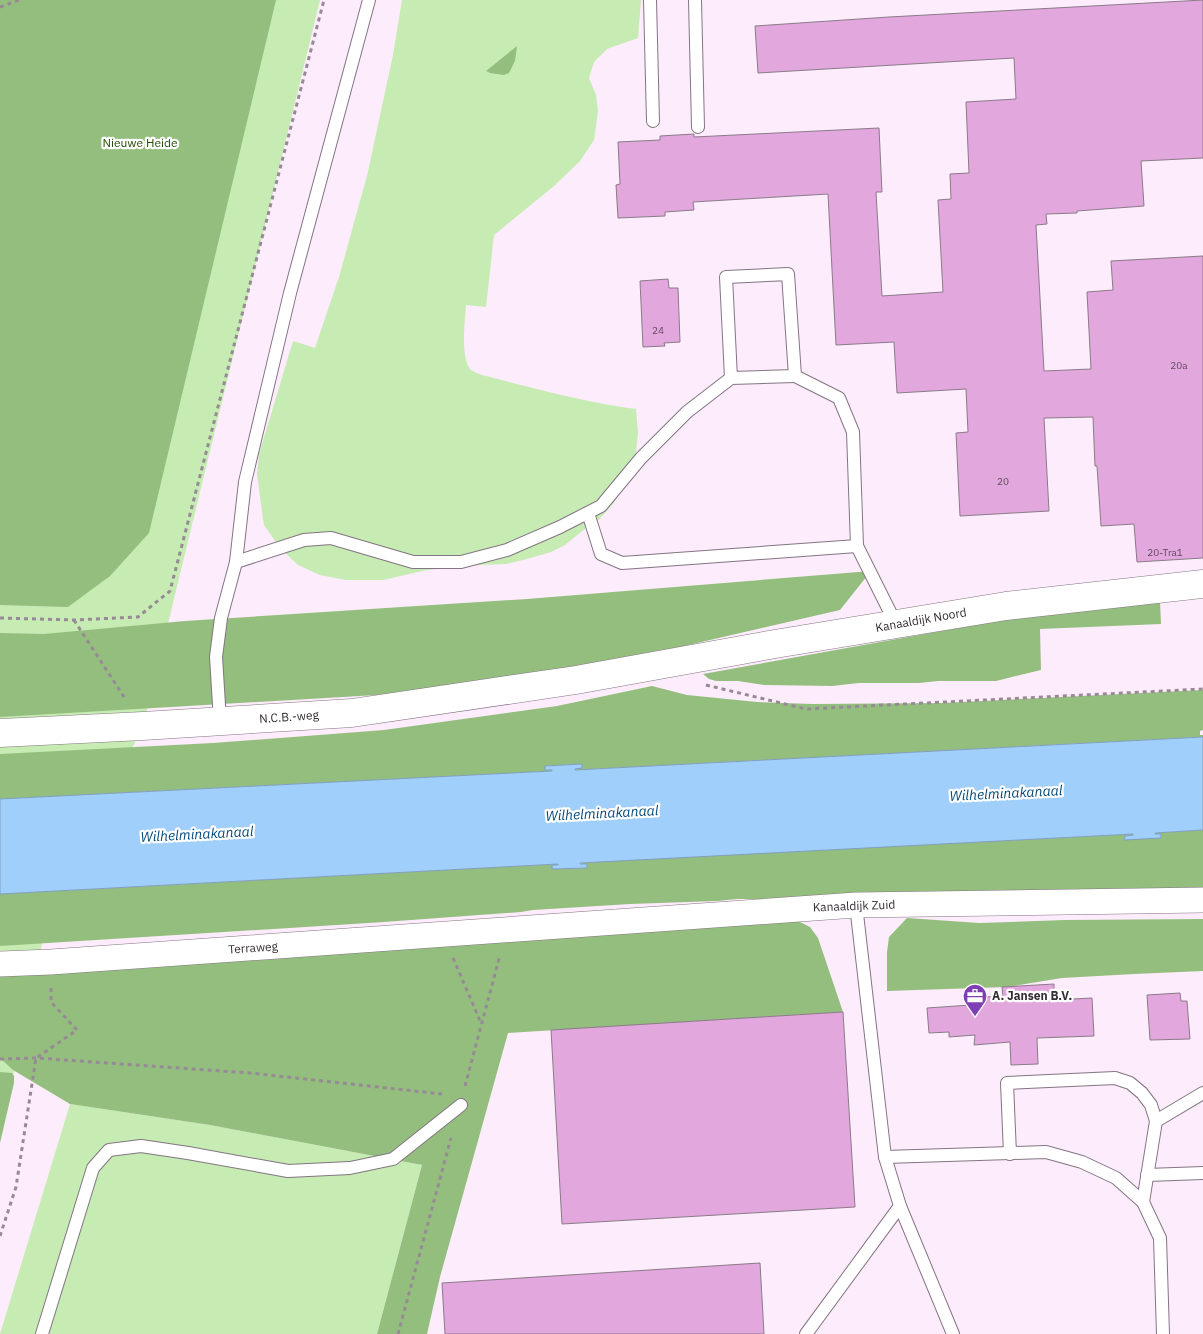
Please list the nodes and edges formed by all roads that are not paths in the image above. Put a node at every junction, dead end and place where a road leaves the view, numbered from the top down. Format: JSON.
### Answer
{"nodes":[{"id":1,"x":369,"y":0,"type":"edge"},
{"id":2,"x":650,"y":0,"type":"edge"},
{"id":3,"x":695,"y":0,"type":"edge"},
{"id":4,"x":653,"y":122,"type":"dead end"},
{"id":5,"x":698,"y":127,"type":"dead end"},
{"id":6,"x":795,"y":376,"type":"junction"},
{"id":7,"x":731,"y":378,"type":"junction"},
{"id":8,"x":588,"y":512,"type":"junction"},
{"id":9,"x":858,"y":546,"type":"junction"},
{"id":10,"x":236,"y":562,"type":"junction"},
{"id":11,"x":1203,"y":584,"type":"edge"},
{"id":12,"x":896,"y":624,"type":"junction"},
{"id":13,"x":576,"y":680,"type":"joint"},
{"id":14,"x":220,"y":721,"type":"junction"},
{"id":15,"x":0,"y":733,"type":"edge"},
{"id":16,"x":1203,"y":900,"type":"edge"},
{"id":17,"x":856,"y":904,"type":"junction"},
{"id":18,"x":507,"y":930,"type":"joint"},
{"id":19,"x":0,"y":964,"type":"edge"},
{"id":20,"x":1203,"y":1093,"type":"edge"},
{"id":21,"x":460,"y":1105,"type":"dead end"},
{"id":22,"x":1156,"y":1121,"type":"junction"},
{"id":23,"x":1010,"y":1154,"type":"junction"},
{"id":24,"x":885,"y":1157,"type":"junction"},
{"id":25,"x":1203,"y":1173,"type":"edge"},
{"id":26,"x":1147,"y":1175,"type":"junction"},
{"id":27,"x":1143,"y":1202,"type":"junction"},
{"id":28,"x":900,"y":1206,"type":"junction"},
{"id":29,"x":42,"y":1334,"type":"edge"},
{"id":30,"x":806,"y":1334,"type":"edge"},
{"id":31,"x":953,"y":1334,"type":"edge"},
{"id":32,"x":1163,"y":1334,"type":"edge"}],
"edges":[{"from":1,"to":10,"type":"lane"},
{"from":2,"to":4,"type":"lane"},
{"from":3,"to":5,"type":"lane"},
{"from":6,"to":7,"type":"lane"},
{"from":6,"to":7,"type":"lane"},
{"from":6,"to":9,"type":"lane"},
{"from":7,"to":8,"type":"lane"},
{"from":8,"to":9,"type":"lane"},
{"from":8,"to":10,"type":"lane"},
{"from":9,"to":12,"type":"lane"},
{"from":10,"to":14,"type":"lane"},
{"from":11,"to":12,"type":"street","name":"Kanaaldijk Noord"},
{"from":12,"to":13,"type":"street","name":"Kanaaldijk Noord"},
{"from":13,"to":14,"type":"street","name":"N.C.B.-weg"},
{"from":14,"to":15,"type":"street","name":"N.C.B.-weg"},
{"from":16,"to":17,"type":"street","name":"Kanaaldijk Zuid"},
{"from":17,"to":18,"type":"street","name":"Kanaaldijk Zuid"},
{"from":17,"to":24,"type":"lane"},
{"from":18,"to":19,"type":"street","name":"Terraweg"},
{"from":20,"to":22,"type":"lane"},
{"from":21,"to":29,"type":"lane"},
{"from":22,"to":23,"type":"lane"},
{"from":22,"to":26,"type":"lane"},
{"from":23,"to":24,"type":"lane"},
{"from":23,"to":27,"type":"lane"},
{"from":24,"to":28,"type":"lane"},
{"from":25,"to":26,"type":"lane"},
{"from":26,"to":27,"type":"lane"},
{"from":27,"to":32,"type":"lane"},
{"from":28,"to":30,"type":"lane"},
{"from":28,"to":31,"type":"lane"}]}
